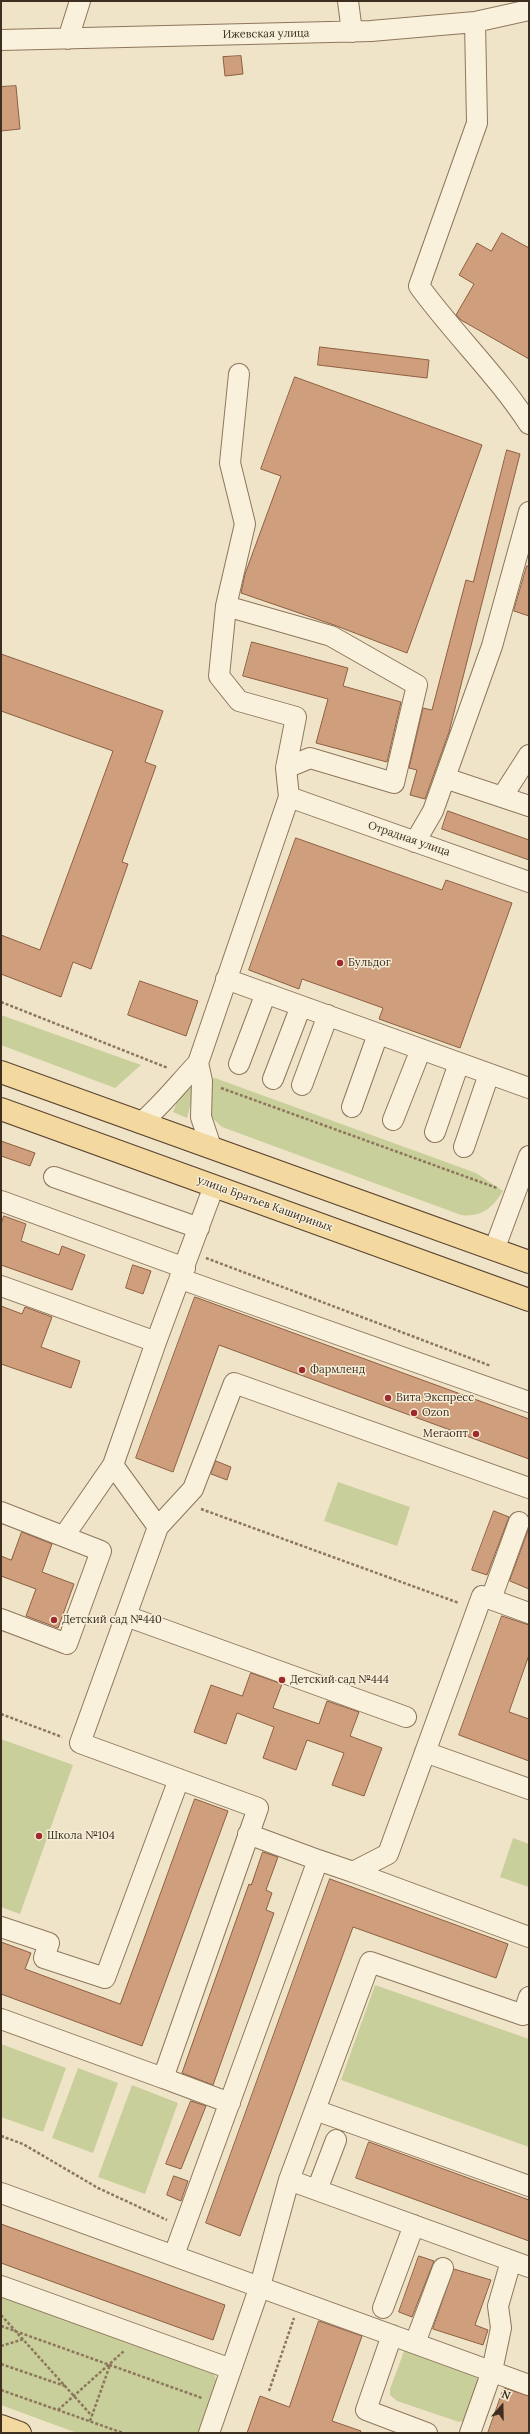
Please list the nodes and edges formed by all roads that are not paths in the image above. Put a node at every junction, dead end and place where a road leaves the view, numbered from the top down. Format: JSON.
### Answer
{"nodes":[{"id":1,"x":80,"y":1,"type":"edge"},
{"id":2,"x":348,"y":1,"type":"edge"},
{"id":3,"x":529,"y":10,"type":"edge"},
{"id":4,"x":476,"y":22,"type":"junction"},
{"id":5,"x":352,"y":32,"type":"junction"},
{"id":6,"x":68,"y":39,"type":"junction"},
{"id":7,"x":1,"y":40,"type":"edge"},
{"id":8,"x":239,"y":374,"type":"dead end"},
{"id":9,"x":529,"y":424,"type":"edge"},
{"id":10,"x":529,"y":512,"type":"edge"},
{"id":11,"x":226,"y":606,"type":"junction"},
{"id":12,"x":529,"y":755,"type":"edge"},
{"id":13,"x":286,"y":768,"type":"junction"},
{"id":14,"x":445,"y":778,"type":"junction"},
{"id":15,"x":289,"y":797,"type":"junction"},
{"id":16,"x":502,"y":797,"type":"junction"},
{"id":17,"x":529,"y":806,"type":"edge"},
{"id":18,"x":415,"y":842,"type":"junction"},
{"id":19,"x":529,"y":882,"type":"edge"},
{"id":20,"x":226,"y":979,"type":"junction"},
{"id":21,"x":266,"y":993,"type":"junction"},
{"id":22,"x":301,"y":1006,"type":"junction"},
{"id":23,"x":328,"y":1015,"type":"junction"},
{"id":24,"x":378,"y":1034,"type":"junction"},
{"id":25,"x":421,"y":1049,"type":"junction"},
{"id":26,"x":459,"y":1063,"type":"junction"},
{"id":27,"x":239,"y":1064,"type":"dead end"},
{"id":28,"x":1,"y":1072,"type":"edge"},
{"id":29,"x":195,"y":1073,"type":"junction"},
{"id":30,"x":489,"y":1074,"type":"junction"},
{"id":31,"x":273,"y":1078,"type":"dead end"},
{"id":32,"x":302,"y":1085,"type":"dead end"},
{"id":33,"x":529,"y":1088,"type":"edge"},
{"id":34,"x":352,"y":1107,"type":"dead end"},
{"id":35,"x":1,"y":1109,"type":"edge"},
{"id":36,"x":394,"y":1120,"type":"dead end"},
{"id":37,"x":142,"y":1122,"type":"junction"},
{"id":38,"x":435,"y":1132,"type":"dead end"},
{"id":39,"x":211,"y":1147,"type":"junction"},
{"id":40,"x":464,"y":1147,"type":"dead end"},
{"id":41,"x":529,"y":1156,"type":"edge"},
{"id":42,"x":54,"y":1177,"type":"dead end"},
{"id":43,"x":521,"y":1184,"type":"edge"},
{"id":44,"x":214,"y":1186,"type":"junction"},
{"id":45,"x":1,"y":1201,"type":"edge"},
{"id":46,"x":199,"y":1228,"type":"junction"},
{"id":47,"x":494,"y":1250,"type":"junction"},
{"id":48,"x":529,"y":1262,"type":"edge"},
{"id":49,"x":185,"y":1266,"type":"junction"},
{"id":50,"x":1,"y":1286,"type":"edge"},
{"id":51,"x":529,"y":1300,"type":"edge"},
{"id":52,"x":156,"y":1342,"type":"junction"},
{"id":53,"x":529,"y":1402,"type":"edge"},
{"id":54,"x":113,"y":1465,"type":"junction"},
{"id":55,"x":529,"y":1488,"type":"edge"},
{"id":56,"x":1,"y":1512,"type":"edge"},
{"id":57,"x":519,"y":1522,"type":"dead end"},
{"id":58,"x":158,"y":1527,"type":"junction"},
{"id":59,"x":64,"y":1536,"type":"junction"},
{"id":60,"x":484,"y":1604,"type":"junction"},
{"id":61,"x":529,"y":1613,"type":"edge"},
{"id":62,"x":126,"y":1616,"type":"junction"},
{"id":63,"x":1,"y":1619,"type":"edge"},
{"id":64,"x":406,"y":1717,"type":"dead end"},
{"id":65,"x":425,"y":1752,"type":"junction"},
{"id":66,"x":179,"y":1779,"type":"junction"},
{"id":67,"x":529,"y":1789,"type":"edge"},
{"id":68,"x":248,"y":1834,"type":"junction"},
{"id":69,"x":318,"y":1860,"type":"junction"},
{"id":70,"x":353,"y":1872,"type":"junction"},
{"id":71,"x":1,"y":1926,"type":"edge"},
{"id":72,"x":529,"y":1937,"type":"edge"},
{"id":73,"x":529,"y":1997,"type":"edge"},
{"id":74,"x":1,"y":2019,"type":"edge"},
{"id":75,"x":163,"y":2078,"type":"junction"},
{"id":76,"x":230,"y":2102,"type":"junction"},
{"id":77,"x":315,"y":2110,"type":"junction"},
{"id":78,"x":336,"y":2140,"type":"dead end"},
{"id":79,"x":289,"y":2180,"type":"junction"},
{"id":80,"x":529,"y":2186,"type":"edge"},
{"id":81,"x":316,"y":2190,"type":"junction"},
{"id":82,"x":1,"y":2193,"type":"edge"},
{"id":83,"x":414,"y":2225,"type":"junction"},
{"id":84,"x":174,"y":2254,"type":"junction"},
{"id":85,"x":520,"y":2264,"type":"edge"},
{"id":86,"x":443,"y":2268,"type":"dead end"},
{"id":87,"x":1,"y":2286,"type":"edge"},
{"id":88,"x":260,"y":2286,"type":"junction"},
{"id":89,"x":384,"y":2308,"type":"dead end"},
{"id":90,"x":392,"y":2335,"type":"junction"},
{"id":91,"x":415,"y":2343,"type":"junction"},
{"id":92,"x":231,"y":2369,"type":"junction"},
{"id":93,"x":492,"y":2371,"type":"junction"},
{"id":94,"x":529,"y":2385,"type":"edge"},
{"id":95,"x":1,"y":2426,"type":"edge"},
{"id":96,"x":20,"y":2433,"type":"edge"},
{"id":97,"x":208,"y":2433,"type":"edge"},
{"id":98,"x":427,"y":2433,"type":"edge"},
{"id":99,"x":470,"y":2433,"type":"edge"}],
"edges":[{"from":1,"to":6,"type":"street"},
{"from":2,"to":5,"type":"street"},
{"from":3,"to":4,"type":"street","name":"Ижевская улица"},
{"from":4,"to":5,"type":"street","name":"Ижевская улица"},
{"from":4,"to":9,"type":"street"},
{"from":5,"to":6,"type":"street","name":"Ижевская улица"},
{"from":6,"to":7,"type":"street","name":"Ижевская улица"},
{"from":8,"to":11,"type":"street"},
{"from":10,"to":14,"type":"street"},
{"from":11,"to":13,"type":"street"},
{"from":11,"to":13,"type":"street"},
{"from":12,"to":16,"type":"street"},
{"from":13,"to":15,"type":"street"},
{"from":14,"to":16,"type":"street"},
{"from":14,"to":18,"type":"street"},
{"from":15,"to":18,"type":"street","name":"Отрадная улица"},
{"from":15,"to":20,"type":"street"},
{"from":16,"to":17,"type":"street"},
{"from":18,"to":19,"type":"street","name":"Отрадная улица"},
{"from":20,"to":21,"type":"street"},
{"from":20,"to":29,"type":"street"},
{"from":21,"to":22,"type":"street"},
{"from":21,"to":27,"type":"street"},
{"from":22,"to":23,"type":"street"},
{"from":22,"to":31,"type":"street"},
{"from":23,"to":24,"type":"street"},
{"from":23,"to":32,"type":"street"},
{"from":24,"to":25,"type":"street"},
{"from":24,"to":34,"type":"street"},
{"from":25,"to":26,"type":"street"},
{"from":25,"to":36,"type":"street"},
{"from":26,"to":30,"type":"street"},
{"from":26,"to":38,"type":"street"},
{"from":28,"to":37,"type":"main road"},
{"from":29,"to":37,"type":"street"},
{"from":29,"to":39,"type":"street"},
{"from":30,"to":33,"type":"street"},
{"from":30,"to":40,"type":"street"},
{"from":35,"to":44,"type":"main road","name":"улица Братьев Кашириных"},
{"from":37,"to":39,"type":"main road"},
{"from":39,"to":47,"type":"main road"},
{"from":41,"to":43,"type":"street"},
{"from":42,"to":46,"type":"street"},
{"from":43,"to":47,"type":"street"},
{"from":44,"to":46,"type":"street"},
{"from":44,"to":51,"type":"main road","name":"улица Братьев Кашириных"},
{"from":45,"to":49,"type":"street"},
{"from":46,"to":49,"type":"street"},
{"from":47,"to":48,"type":"main road"},
{"from":49,"to":52,"type":"street"},
{"from":49,"to":53,"type":"street"},
{"from":50,"to":52,"type":"street"},
{"from":52,"to":54,"type":"street"},
{"from":54,"to":58,"type":"street"},
{"from":54,"to":59,"type":"street"},
{"from":55,"to":58,"type":"street"},
{"from":56,"to":59,"type":"street"},
{"from":57,"to":60,"type":"street"},
{"from":58,"to":62,"type":"street"},
{"from":59,"to":63,"type":"street"},
{"from":60,"to":61,"type":"street"},
{"from":60,"to":65,"type":"street"},
{"from":62,"to":64,"type":"street"},
{"from":62,"to":66,"type":"street"},
{"from":65,"to":67,"type":"street"},
{"from":65,"to":70,"type":"street"},
{"from":66,"to":68,"type":"street"},
{"from":66,"to":71,"type":"street"},
{"from":68,"to":69,"type":"street"},
{"from":68,"to":75,"type":"street"},
{"from":69,"to":70,"type":"street"},
{"from":69,"to":76,"type":"street"},
{"from":70,"to":72,"type":"street"},
{"from":73,"to":77,"type":"street"},
{"from":74,"to":75,"type":"street"},
{"from":75,"to":76,"type":"street"},
{"from":76,"to":84,"type":"street"},
{"from":77,"to":79,"type":"street"},
{"from":77,"to":80,"type":"street"},
{"from":78,"to":81,"type":"street"},
{"from":79,"to":81,"type":"street"},
{"from":79,"to":88,"type":"street"},
{"from":81,"to":83,"type":"street"},
{"from":82,"to":84,"type":"street"},
{"from":83,"to":85,"type":"street"},
{"from":83,"to":89,"type":"street"},
{"from":84,"to":88,"type":"street"},
{"from":85,"to":93,"type":"street"},
{"from":86,"to":91,"type":"street"},
{"from":87,"to":92,"type":"street"},
{"from":88,"to":90,"type":"street"},
{"from":88,"to":92,"type":"street"},
{"from":90,"to":91,"type":"street"},
{"from":90,"to":98,"type":"street"},
{"from":91,"to":93,"type":"street"},
{"from":92,"to":97,"type":"street"},
{"from":93,"to":94,"type":"street"},
{"from":93,"to":99,"type":"street"},
{"from":95,"to":96,"type":"main road"}]}
